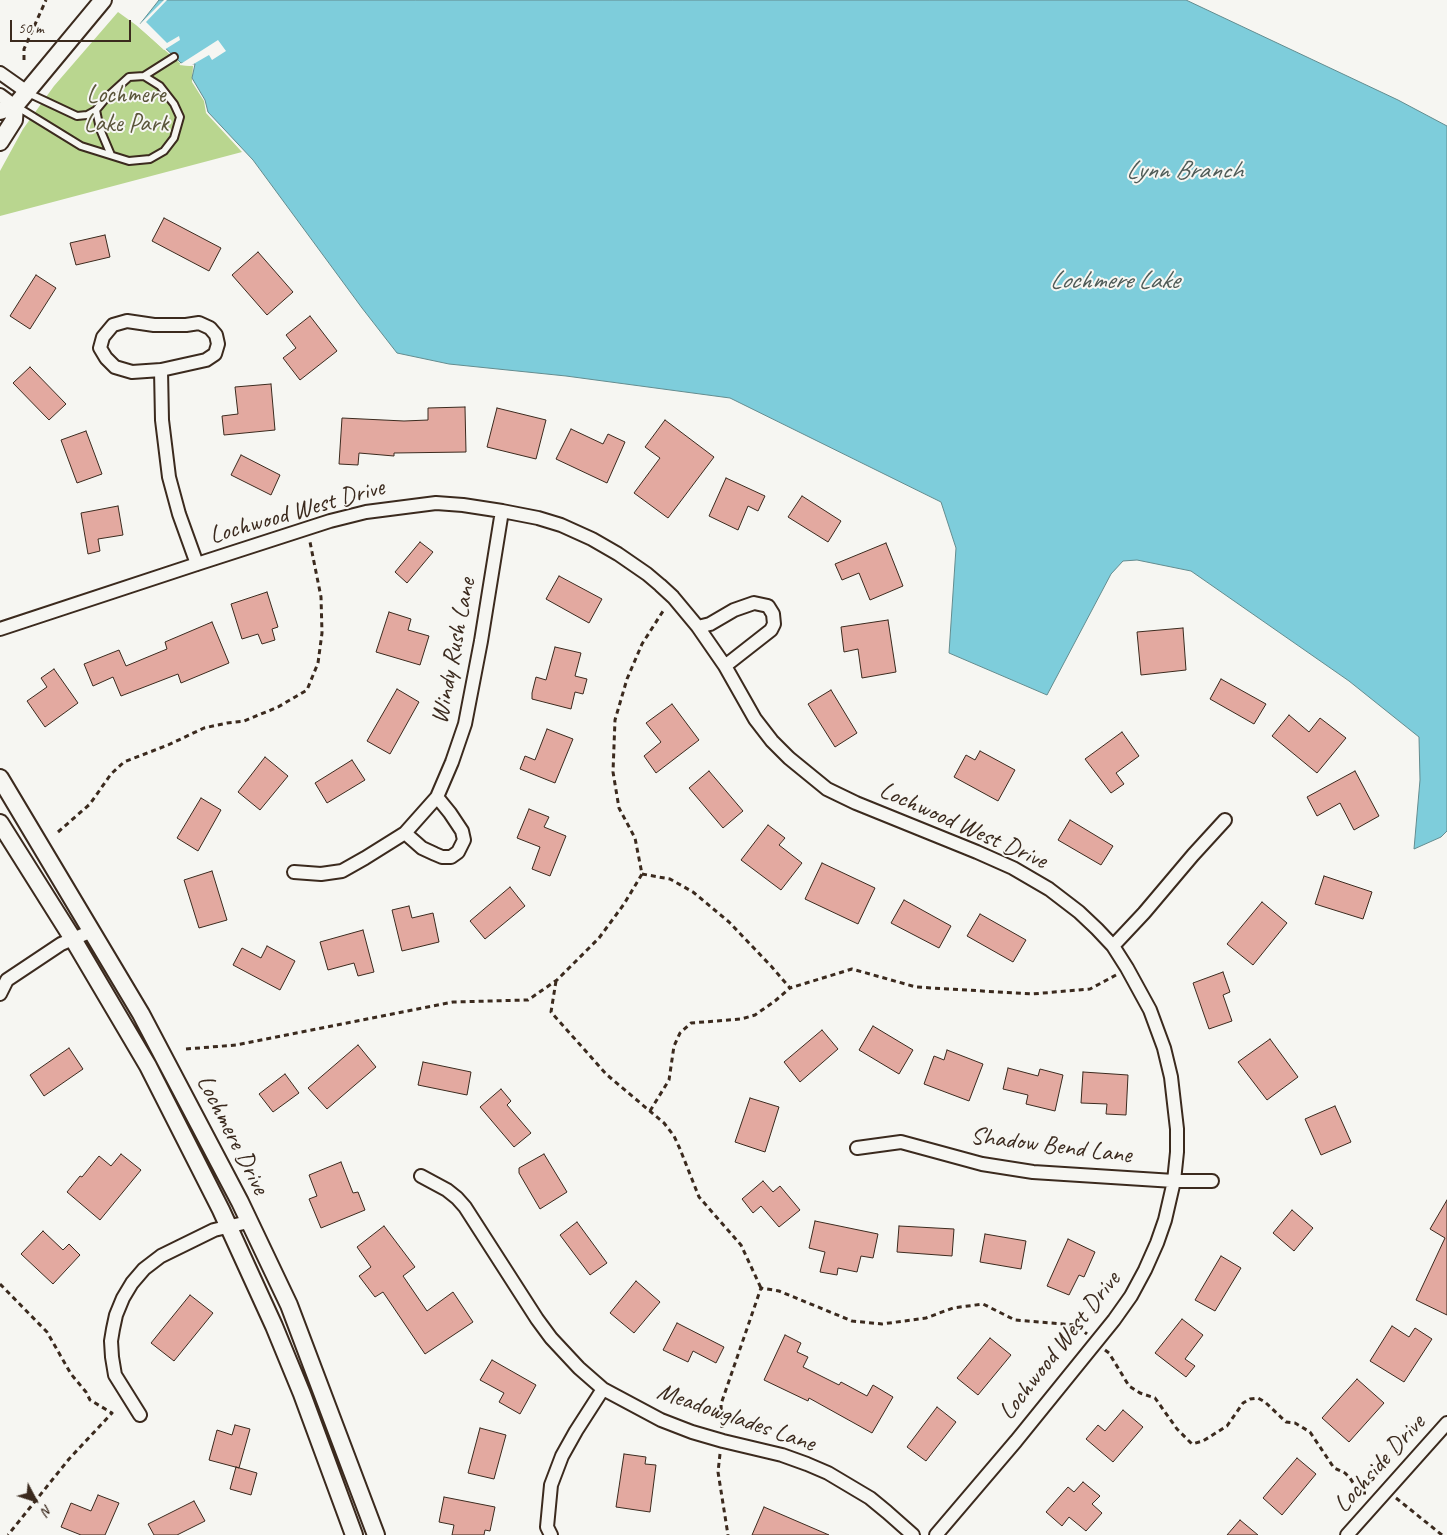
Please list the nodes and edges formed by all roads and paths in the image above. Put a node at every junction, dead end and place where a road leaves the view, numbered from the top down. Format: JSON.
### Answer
{"nodes":[{"id":1,"x":46,"y":0,"type":"edge"},
{"id":2,"x":103,"y":0,"type":"edge"},
{"id":3,"x":174,"y":57,"type":"dead end"},
{"id":4,"x":24,"y":60,"type":"dead end"},
{"id":5,"x":0,"y":73,"type":"edge"},
{"id":6,"x":144,"y":76,"type":"junction"},
{"id":7,"x":26,"y":92,"type":"junction"},
{"id":8,"x":0,"y":95,"type":"edge"},
{"id":9,"x":8,"y":108,"type":"edge"},
{"id":10,"x":96,"y":110,"type":"junction"},
{"id":11,"x":0,"y":142,"type":"edge"},
{"id":12,"x":111,"y":155,"type":"junction"},
{"id":13,"x":161,"y":370,"type":"junction"},
{"id":14,"x":502,"y":510,"type":"junction"},
{"id":15,"x":306,"y":529,"type":"junction"},
{"id":16,"x":197,"y":564,"type":"junction"},
{"id":17,"x":673,"y":597,"type":"junction"},
{"id":18,"x":698,"y":627,"type":"junction"},
{"id":19,"x":0,"y":629,"type":"edge"},
{"id":20,"x":725,"y":666,"type":"junction"},
{"id":21,"x":0,"y":778,"type":"edge"},
{"id":22,"x":437,"y":797,"type":"junction"},
{"id":23,"x":1226,"y":820,"type":"dead end"},
{"id":24,"x":0,"y":823,"type":"edge"},
{"id":25,"x":58,"y":832,"type":"dead end"},
{"id":26,"x":405,"y":833,"type":"junction"},
{"id":27,"x":294,"y":872,"type":"dead end"},
{"id":28,"x":642,"y":874,"type":"junction"},
{"id":29,"x":92,"y":931,"type":"junction"},
{"id":30,"x":73,"y":939,"type":"junction"},
{"id":31,"x":1113,"y":946,"type":"junction"},
{"id":32,"x":1127,"y":968,"type":"junction"},
{"id":33,"x":556,"y":980,"type":"junction"},
{"id":34,"x":790,"y":988,"type":"junction"},
{"id":35,"x":0,"y":994,"type":"edge"},
{"id":36,"x":186,"y":1049,"type":"dead end"},
{"id":37,"x":650,"y":1111,"type":"junction"},
{"id":38,"x":857,"y":1148,"type":"dead end"},
{"id":39,"x":421,"y":1176,"type":"dead end"},
{"id":40,"x":1174,"y":1181,"type":"junction"},
{"id":41,"x":1212,"y":1181,"type":"dead end"},
{"id":42,"x":248,"y":1222,"type":"junction"},
{"id":43,"x":229,"y":1227,"type":"junction"},
{"id":44,"x":0,"y":1284,"type":"edge"},
{"id":45,"x":762,"y":1288,"type":"junction"},
{"id":46,"x":1096,"y":1342,"type":"junction"},
{"id":47,"x":603,"y":1389,"type":"junction"},
{"id":48,"x":140,"y":1415,"type":"dead end"},
{"id":49,"x":1447,"y":1422,"type":"edge"},
{"id":50,"x":722,"y":1441,"type":"junction"},
{"id":51,"x":1385,"y":1492,"type":"junction"},
{"id":52,"x":8,"y":1535,"type":"edge"},
{"id":53,"x":354,"y":1535,"type":"edge"},
{"id":54,"x":376,"y":1535,"type":"edge"},
{"id":55,"x":551,"y":1535,"type":"edge"},
{"id":56,"x":728,"y":1535,"type":"edge"},
{"id":57,"x":913,"y":1535,"type":"edge"},
{"id":58,"x":936,"y":1535,"type":"edge"},
{"id":59,"x":1347,"y":1535,"type":"edge"},
{"id":60,"x":1442,"y":1535,"type":"edge"}],
"edges":[{"from":1,"to":4,"type":"path"},
{"from":2,"to":7,"type":"street"},
{"from":3,"to":6,"type":"lane"},
{"from":5,"to":7,"type":"street"},
{"from":6,"to":10,"type":"lane"},
{"from":6,"to":12,"type":"lane"},
{"from":7,"to":9,"type":"street"},
{"from":7,"to":10,"type":"lane"},
{"from":8,"to":9,"type":"street"},
{"from":9,"to":11,"type":"street"},
{"from":9,"to":12,"type":"lane"},
{"from":10,"to":12,"type":"lane"},
{"from":13,"to":13,"type":"street"},
{"from":13,"to":16,"type":"street"},
{"from":14,"to":15,"type":"street","name":"Lochwood West Drive"},
{"from":14,"to":17,"type":"street","name":"Lochwood West Drive"},
{"from":14,"to":22,"type":"street","name":"Windy Rush Lane"},
{"from":15,"to":16,"type":"street","name":"Lochwood West Drive"},
{"from":15,"to":25,"type":"path"},
{"from":16,"to":19,"type":"street","name":"Lochwood West Drive"},
{"from":17,"to":18,"type":"street","name":"Lochwood West Drive"},
{"from":17,"to":28,"type":"path"},
{"from":18,"to":20,"type":"street","name":"Lochwood West Drive"},
{"from":18,"to":20,"type":"street"},
{"from":20,"to":31,"type":"street","name":"Lochwood West Drive"},
{"from":21,"to":29,"type":"street","name":"Lochmere Drive"},
{"from":22,"to":26,"type":"street","name":"Windy Rush Lane"},
{"from":22,"to":26,"type":"street"},
{"from":23,"to":31,"type":"street"},
{"from":24,"to":30,"type":"street","name":"Lochmere Drive"},
{"from":26,"to":27,"type":"street","name":"Windy Rush Lane"},
{"from":28,"to":33,"type":"path"},
{"from":28,"to":34,"type":"path"},
{"from":29,"to":30,"type":"street"},
{"from":29,"to":42,"type":"street","name":"Lochmere Drive"},
{"from":30,"to":35,"type":"street"},
{"from":30,"to":43,"type":"street","name":"Lochmere Drive"},
{"from":31,"to":32,"type":"street","name":"Lochwood West Drive"},
{"from":32,"to":34,"type":"path"},
{"from":32,"to":40,"type":"street","name":"Lochwood West Drive"},
{"from":33,"to":36,"type":"path"},
{"from":33,"to":37,"type":"path"},
{"from":34,"to":37,"type":"path"},
{"from":37,"to":45,"type":"path"},
{"from":38,"to":40,"type":"street","name":"Shadow Bend Lane"},
{"from":39,"to":47,"type":"street","name":"Meadowglades Lane"},
{"from":40,"to":41,"type":"street","name":"Shadow Bend Lane"},
{"from":40,"to":46,"type":"street","name":"Lochwood West Drive"},
{"from":42,"to":43,"type":"street"},
{"from":42,"to":54,"type":"street","name":"Lochmere Drive"},
{"from":43,"to":48,"type":"street"},
{"from":43,"to":53,"type":"street","name":"Lochmere Drive"},
{"from":44,"to":52,"type":"path"},
{"from":45,"to":46,"type":"path"},
{"from":45,"to":50,"type":"path"},
{"from":46,"to":51,"type":"path"},
{"from":46,"to":58,"type":"street","name":"Lochwood West Drive"},
{"from":47,"to":50,"type":"street","name":"Meadowglades Lane"},
{"from":47,"to":55,"type":"street"},
{"from":49,"to":51,"type":"street","name":"Lochside Drive"},
{"from":50,"to":56,"type":"path"},
{"from":50,"to":57,"type":"street","name":"Meadowglades Lane"},
{"from":51,"to":59,"type":"street","name":"Lochside Drive"},
{"from":51,"to":60,"type":"path"}]}
